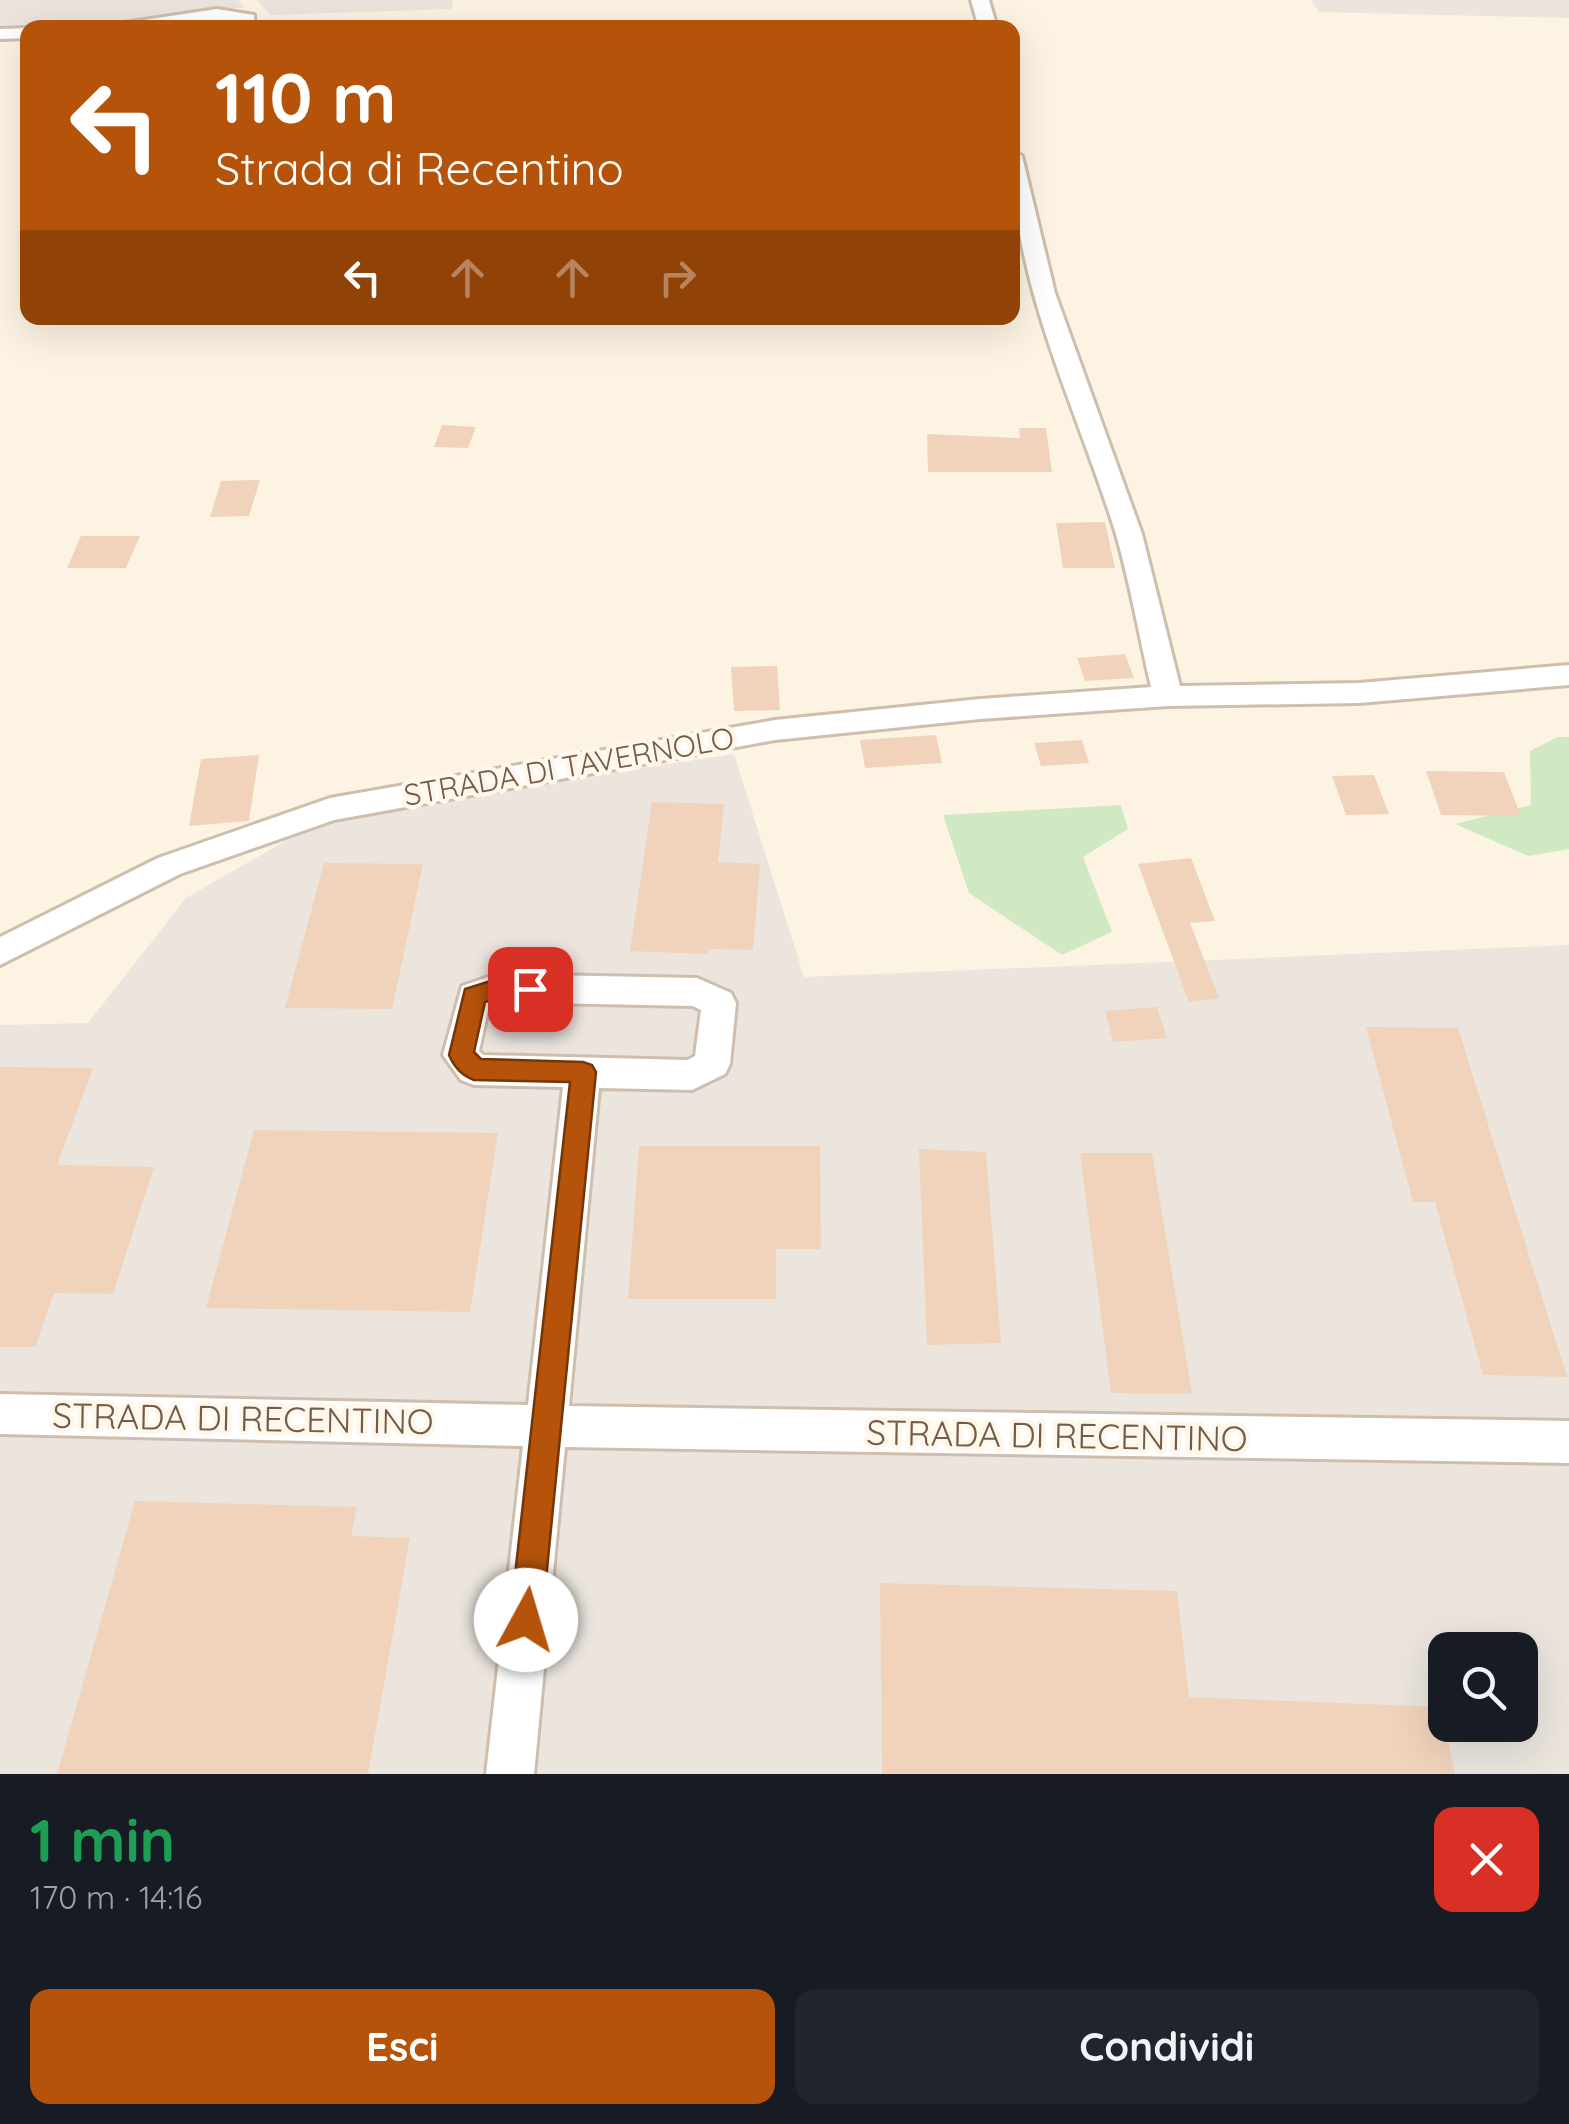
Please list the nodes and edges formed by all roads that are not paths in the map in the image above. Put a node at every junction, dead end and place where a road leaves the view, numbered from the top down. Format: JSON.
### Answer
{"nodes":[{"id":1,"x":197,"y":20,"type":"edge"},
{"id":2,"x":248,"y":20,"type":"edge"},
{"id":3,"x":1020,"y":190,"type":"edge"},
{"id":4,"x":1569,"y":675,"type":"edge"},
{"id":5,"x":1168,"y":696,"type":"junction"},
{"id":6,"x":0,"y":952,"type":"edge"},
{"id":7,"x":583,"y":1072,"type":"junction"},
{"id":8,"x":0,"y":1414,"type":"edge"},
{"id":9,"x":546,"y":1426,"type":"junction"},
{"id":10,"x":1569,"y":1442,"type":"edge"},
{"id":11,"x":510,"y":1774,"type":"edge"}],
"edges":[{"from":1,"to":2,"type":"street"},
{"from":3,"to":5,"type":"street"},
{"from":4,"to":5,"type":"street","name":"STRADA DI TAVERNOLO"},
{"from":5,"to":6,"type":"street","name":"STRADA DI TAVERNOLO"},
{"from":7,"to":7,"type":"street"},
{"from":7,"to":9,"type":"street"},
{"from":8,"to":9,"type":"street","name":"STRADA DI RECENTINO"},
{"from":9,"to":10,"type":"street","name":"STRADA DI RECENTINO"},
{"from":9,"to":11,"type":"street"}]}
